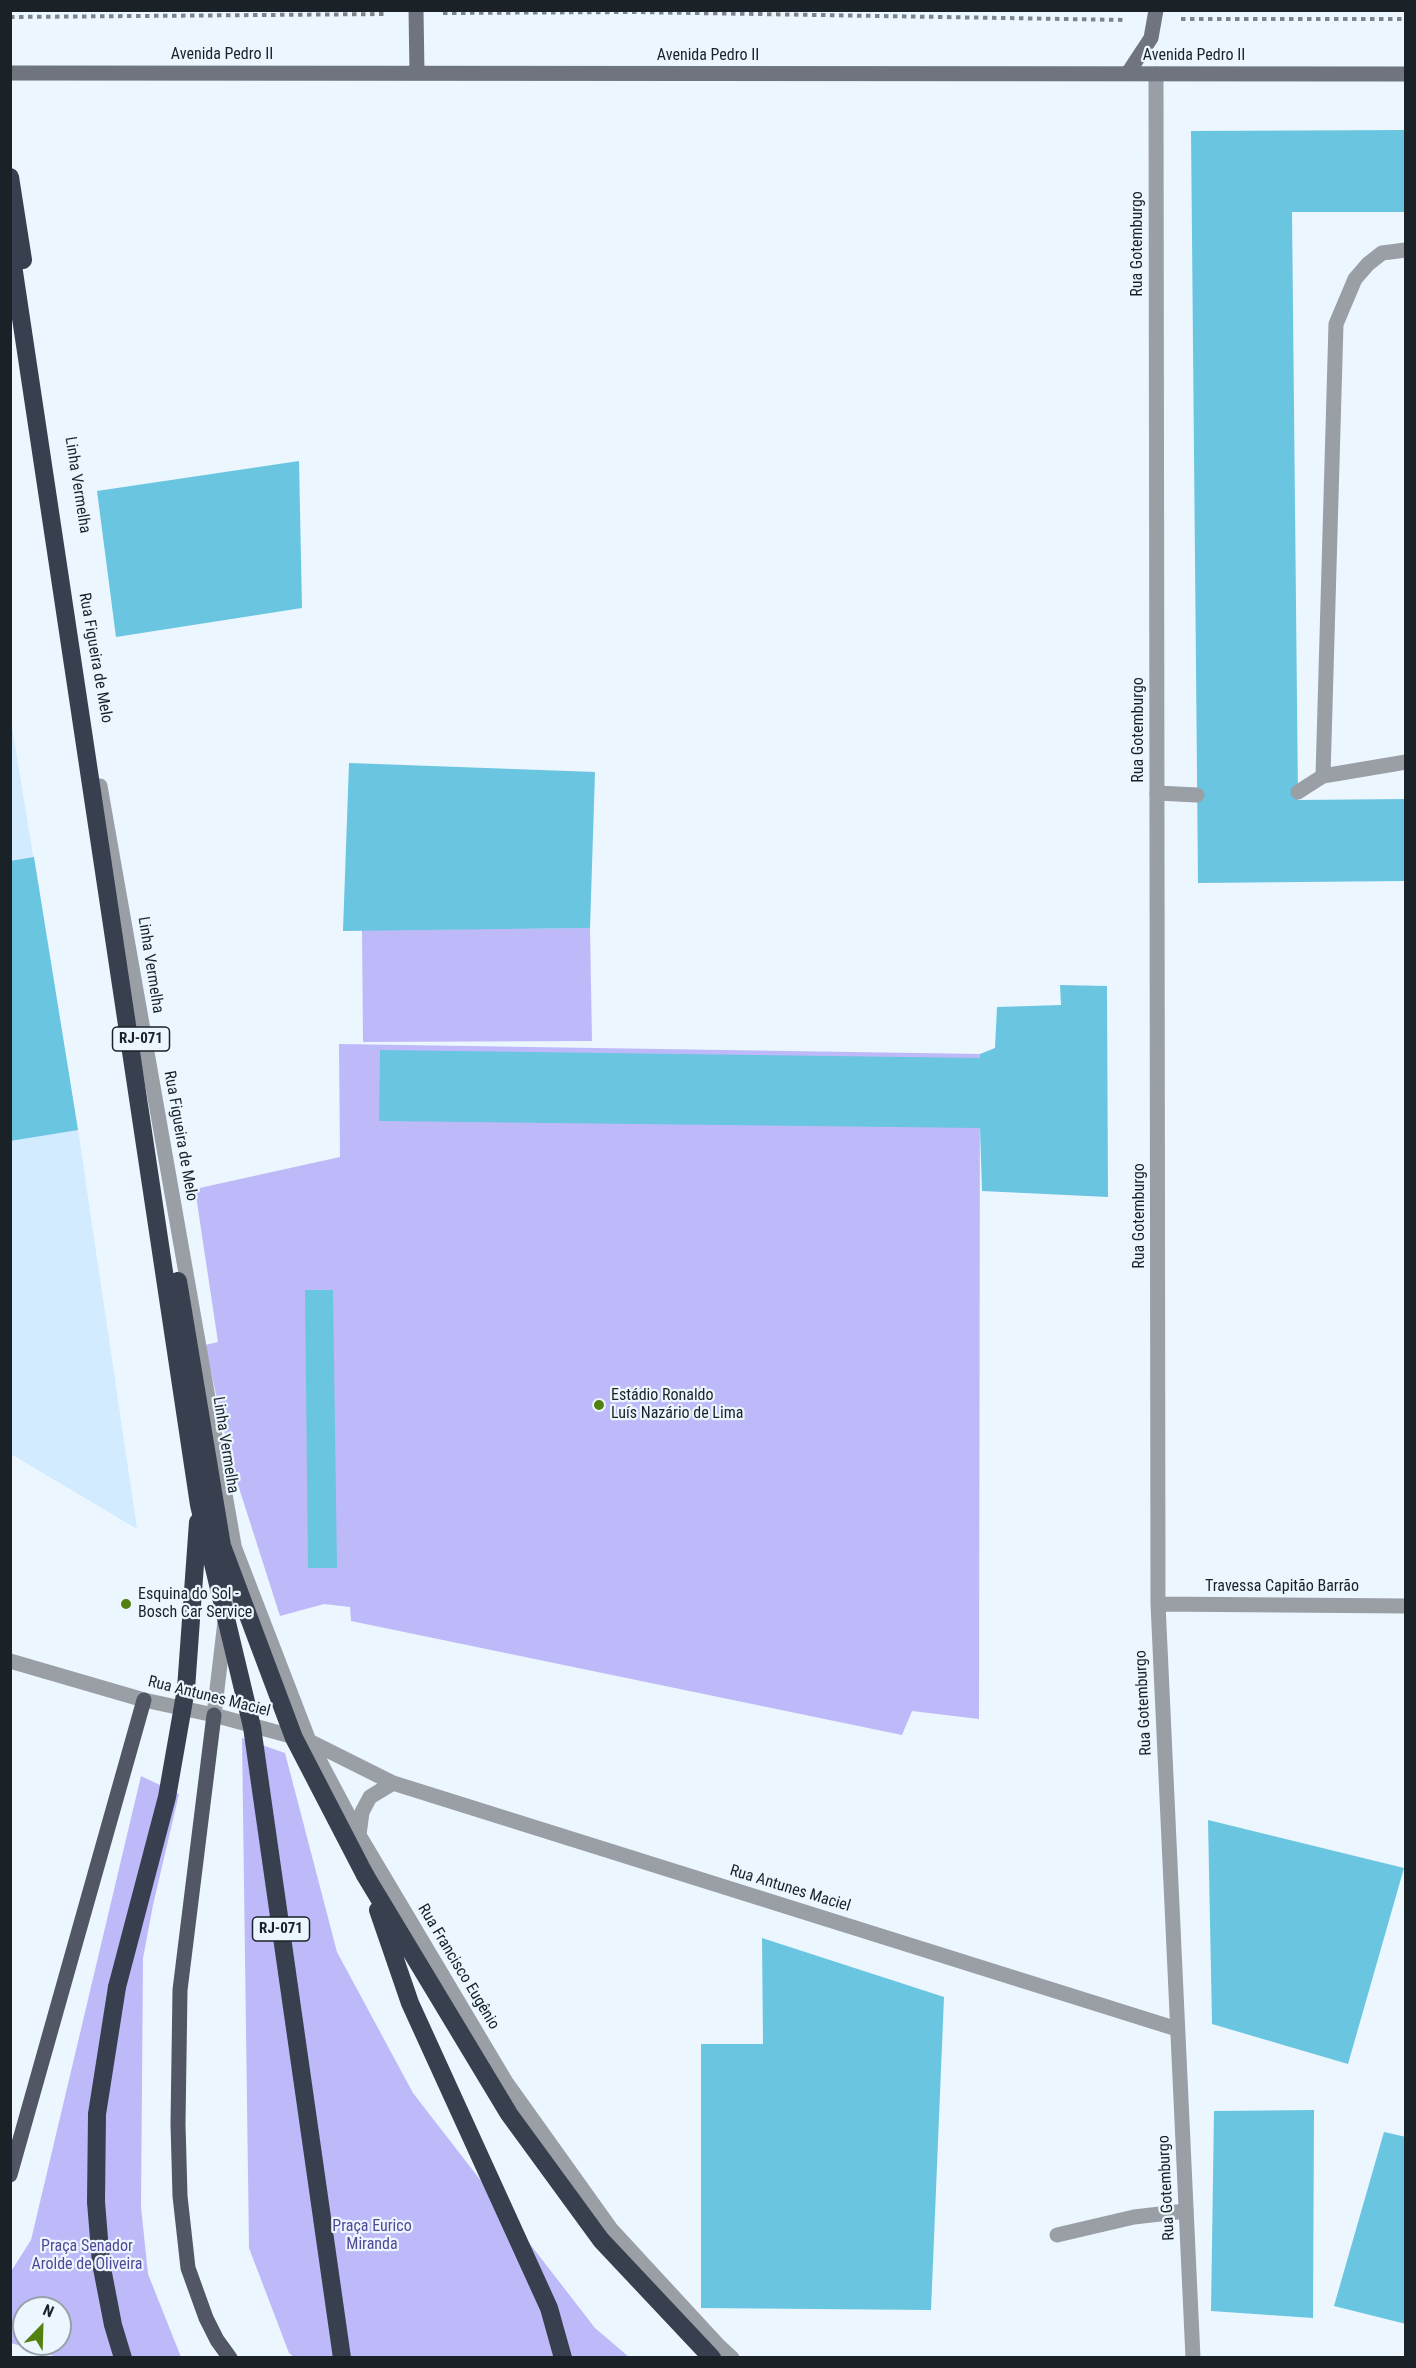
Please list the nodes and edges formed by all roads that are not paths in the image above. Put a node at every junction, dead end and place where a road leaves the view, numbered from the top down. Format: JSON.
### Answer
{"nodes":[{"id":1,"x":416,"y":12,"type":"edge"},
{"id":2,"x":1155,"y":15,"type":"edge"},
{"id":3,"x":10,"y":73,"type":"edge"},
{"id":4,"x":417,"y":73,"type":"junction"},
{"id":5,"x":1128,"y":74,"type":"junction"},
{"id":6,"x":1156,"y":74,"type":"junction"},
{"id":7,"x":1406,"y":74,"type":"edge"},
{"id":8,"x":10,"y":177,"type":"edge"},
{"id":9,"x":10,"y":245,"type":"edge"},
{"id":10,"x":1406,"y":250,"type":"edge"},
{"id":11,"x":10,"y":282,"type":"edge"},
{"id":12,"x":1406,"y":762,"type":"edge"},
{"id":13,"x":1323,"y":776,"type":"junction"},
{"id":14,"x":1298,"y":792,"type":"dead end"},
{"id":15,"x":1157,"y":793,"type":"junction"},
{"id":16,"x":1197,"y":795,"type":"dead end"},
{"id":17,"x":200,"y":1505,"type":"junction"},
{"id":18,"x":234,"y":1545,"type":"junction"},
{"id":19,"x":1158,"y":1604,"type":"junction"},
{"id":20,"x":1406,"y":1606,"type":"edge"},
{"id":21,"x":10,"y":1661,"type":"edge"},
{"id":22,"x":144,"y":1700,"type":"junction"},
{"id":23,"x":214,"y":1715,"type":"junction"},
{"id":24,"x":309,"y":1741,"type":"junction"},
{"id":25,"x":393,"y":1784,"type":"junction"},
{"id":26,"x":359,"y":1835,"type":"junction"},
{"id":27,"x":365,"y":1875,"type":"junction"},
{"id":28,"x":1177,"y":2029,"type":"junction"},
{"id":29,"x":10,"y":2175,"type":"edge"},
{"id":30,"x":1186,"y":2211,"type":"junction"},
{"id":31,"x":1057,"y":2235,"type":"dead end"},
{"id":32,"x":123,"y":2358,"type":"edge"},
{"id":33,"x":230,"y":2358,"type":"edge"},
{"id":34,"x":342,"y":2358,"type":"edge"},
{"id":35,"x":563,"y":2358,"type":"edge"},
{"id":36,"x":712,"y":2358,"type":"edge"},
{"id":37,"x":732,"y":2358,"type":"edge"},
{"id":38,"x":1193,"y":2358,"type":"edge"}],
"edges":[{"from":1,"to":4,"type":"street"},
{"from":2,"to":5,"type":"street"},
{"from":3,"to":4,"type":"street","name":"Avenida Pedro II"},
{"from":4,"to":5,"type":"street","name":"Avenida Pedro II"},
{"from":5,"to":6,"type":"street","name":"Avenida Pedro II"},
{"from":6,"to":7,"type":"street","name":"Avenida Pedro II"},
{"from":6,"to":15,"type":"street","name":"Rua Gotemburgo"},
{"from":8,"to":27,"type":"highway","name":"Linha Vermelha","number":"RJ-071","bridge":true},
{"from":9,"to":17,"type":"highway","name":"Linha Vermelha","number":"RJ-071","bridge":true},
{"from":10,"to":13,"type":"street"},
{"from":11,"to":18,"type":"street","name":"Rua Figueira de Melo"},
{"from":12,"to":13,"type":"street"},
{"from":13,"to":14,"type":"street"},
{"from":15,"to":16,"type":"street"},
{"from":15,"to":19,"type":"street","name":"Rua Gotemburgo"},
{"from":17,"to":32,"type":"highway","bridge":true},
{"from":17,"to":34,"type":"highway","number":"RJ-071","bridge":true},
{"from":18,"to":23,"type":"street","name":"Rua Figueira de Melo"},
{"from":18,"to":24,"type":"street","name":"Rua Francisco Eugênio"},
{"from":19,"to":20,"type":"street","name":"Travessa Capitão Barrão"},
{"from":19,"to":28,"type":"street","name":"Rua Gotemburgo"},
{"from":21,"to":22,"type":"street","name":"Rua Antunes Maciel"},
{"from":22,"to":23,"type":"street","name":"Rua Antunes Maciel"},
{"from":22,"to":29,"type":"main road"},
{"from":23,"to":24,"type":"street","name":"Rua Antunes Maciel"},
{"from":23,"to":33,"type":"main road"},
{"from":24,"to":25,"type":"street","name":"Rua Antunes Maciel"},
{"from":24,"to":26,"type":"street","name":"Rua Francisco Eugênio"},
{"from":25,"to":26,"type":"street"},
{"from":25,"to":28,"type":"street","name":"Rua Antunes Maciel"},
{"from":26,"to":37,"type":"street","name":"Rua Francisco Eugênio"},
{"from":27,"to":35,"type":"highway","number":"RJ-071"},
{"from":27,"to":36,"type":"highway"},
{"from":28,"to":30,"type":"street","name":"Rua Gotemburgo"},
{"from":30,"to":31,"type":"street"},
{"from":30,"to":38,"type":"street","name":"Rua Gotemburgo"}]}
